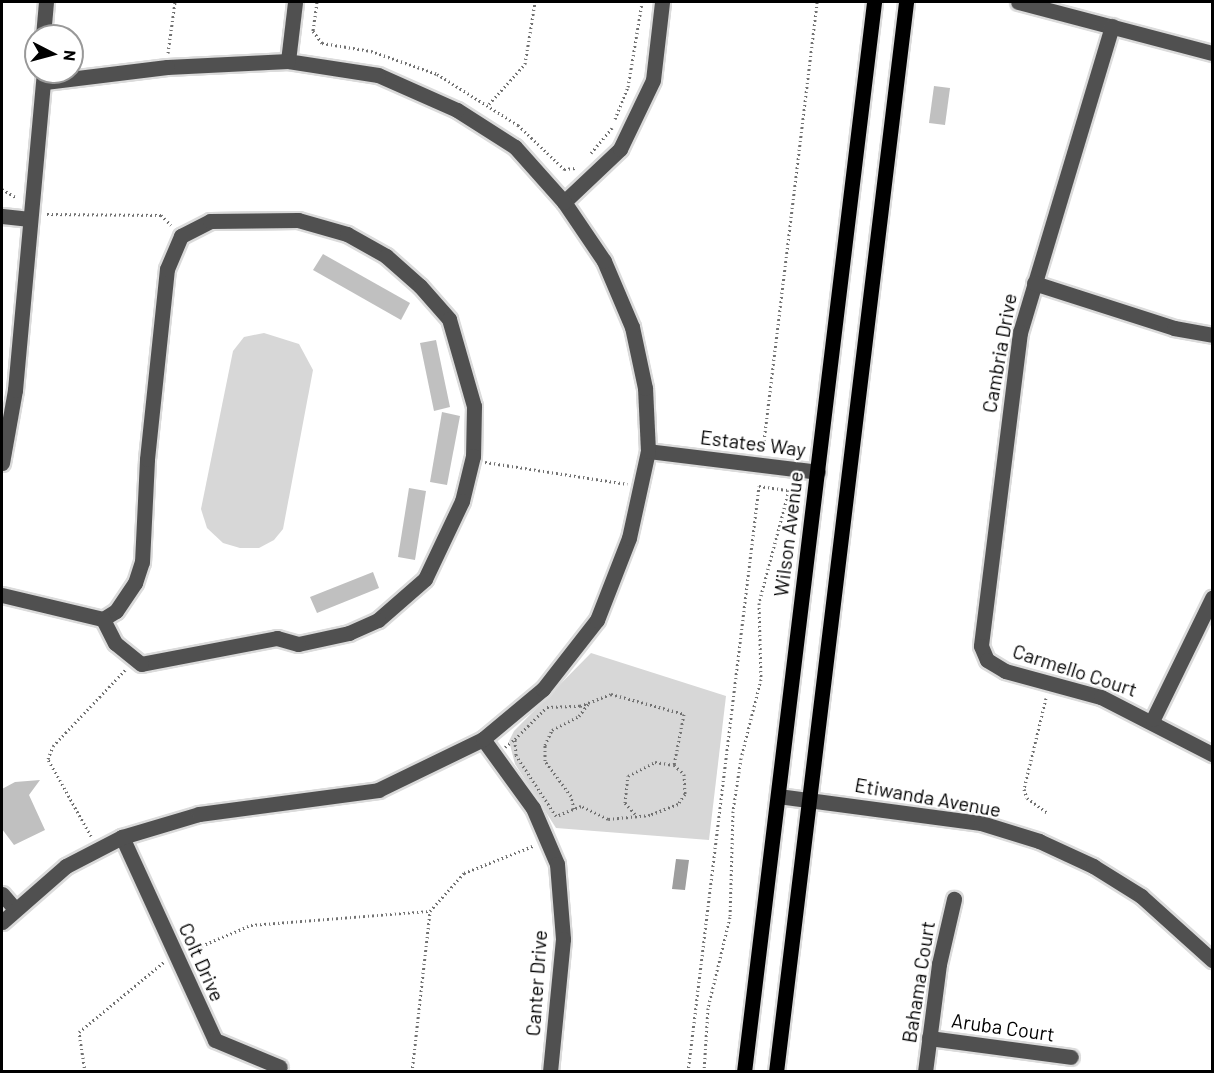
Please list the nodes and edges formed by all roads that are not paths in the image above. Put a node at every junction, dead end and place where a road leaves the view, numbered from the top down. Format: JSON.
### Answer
{"nodes":[{"id":1,"x":46,"y":2,"type":"edge"},
{"id":2,"x":295,"y":2,"type":"edge"},
{"id":3,"x":662,"y":2,"type":"edge"},
{"id":4,"x":874,"y":2,"type":"edge"},
{"id":5,"x":906,"y":2,"type":"edge"},
{"id":6,"x":1018,"y":2,"type":"edge"},
{"id":7,"x":45,"y":24,"type":"edge"},
{"id":8,"x":1112,"y":26,"type":"junction"},
{"id":9,"x":1212,"y":53,"type":"edge"},
{"id":10,"x":288,"y":61,"type":"junction"},
{"id":11,"x":84,"y":74,"type":"edge"},
{"id":12,"x":44,"y":84,"type":"edge"},
{"id":13,"x":564,"y":202,"type":"junction"},
{"id":14,"x":2,"y":216,"type":"edge"},
{"id":15,"x":30,"y":216,"type":"junction"},
{"id":16,"x":1034,"y":283,"type":"junction"},
{"id":17,"x":1212,"y":335,"type":"edge"},
{"id":18,"x":648,"y":451,"type":"junction"},
{"id":19,"x":2,"y":463,"type":"edge"},
{"id":20,"x":818,"y":472,"type":"junction"},
{"id":21,"x":2,"y":595,"type":"edge"},
{"id":22,"x":1212,"y":598,"type":"edge"},
{"id":23,"x":103,"y":619,"type":"junction"},
{"id":24,"x":987,"y":660,"type":"joint"},
{"id":25,"x":1153,"y":719,"type":"junction"},
{"id":26,"x":483,"y":739,"type":"junction"},
{"id":27,"x":1212,"y":754,"type":"edge"},
{"id":28,"x":778,"y":796,"type":"junction"},
{"id":29,"x":809,"y":799,"type":"junction"},
{"id":30,"x":122,"y":837,"type":"junction"},
{"id":31,"x":2,"y":894,"type":"edge"},
{"id":32,"x":954,"y":899,"type":"dead end"},
{"id":33,"x":14,"y":908,"type":"junction"},
{"id":34,"x":2,"y":922,"type":"edge"},
{"id":35,"x":1212,"y":960,"type":"edge"},
{"id":36,"x":929,"y":1038,"type":"junction"},
{"id":37,"x":1071,"y":1057,"type":"dead end"},
{"id":38,"x":280,"y":1067,"type":"dead end"},
{"id":39,"x":549,"y":1071,"type":"edge"},
{"id":40,"x":744,"y":1071,"type":"edge"},
{"id":41,"x":776,"y":1071,"type":"edge"},
{"id":42,"x":925,"y":1071,"type":"edge"}],
"edges":[{"from":1,"to":7,"type":"street"},
{"from":2,"to":10,"type":"street"},
{"from":3,"to":13,"type":"street"},
{"from":4,"to":20,"type":"main road","name":"Wilson Avenue"},
{"from":5,"to":29,"type":"main road"},
{"from":6,"to":8,"type":"street"},
{"from":8,"to":9,"type":"street"},
{"from":8,"to":16,"type":"street","name":"Cambria Drive"},
{"from":10,"to":11,"type":"street"},
{"from":10,"to":13,"type":"street"},
{"from":12,"to":15,"type":"street"},
{"from":13,"to":18,"type":"street"},
{"from":14,"to":15,"type":"street"},
{"from":15,"to":19,"type":"street"},
{"from":16,"to":17,"type":"street"},
{"from":16,"to":24,"type":"street","name":"Cambria Drive"},
{"from":18,"to":20,"type":"street","name":"Estates Way"},
{"from":18,"to":26,"type":"street"},
{"from":20,"to":28,"type":"main road","name":"Wilson Avenue"},
{"from":21,"to":23,"type":"street"},
{"from":22,"to":25,"type":"street"},
{"from":23,"to":23,"type":"street"},
{"from":24,"to":25,"type":"street","name":"Carmello Court"},
{"from":25,"to":27,"type":"street","name":"Carmello Court"},
{"from":26,"to":30,"type":"street"},
{"from":26,"to":39,"type":"street","name":"Canter Drive"},
{"from":28,"to":29,"type":"street","name":"Etiwanda Avenue"},
{"from":28,"to":40,"type":"main road","name":"Wilson Avenue"},
{"from":29,"to":35,"type":"street","name":"Etiwanda Avenue"},
{"from":29,"to":41,"type":"main road"},
{"from":30,"to":33,"type":"street"},
{"from":30,"to":38,"type":"street","name":"Colt Drive"},
{"from":31,"to":33,"type":"street"},
{"from":32,"to":36,"type":"street","name":"Bahama Court"},
{"from":33,"to":34,"type":"street"},
{"from":36,"to":37,"type":"street","name":"Aruba Court"},
{"from":36,"to":42,"type":"street","name":"Bahama Court"}]}
